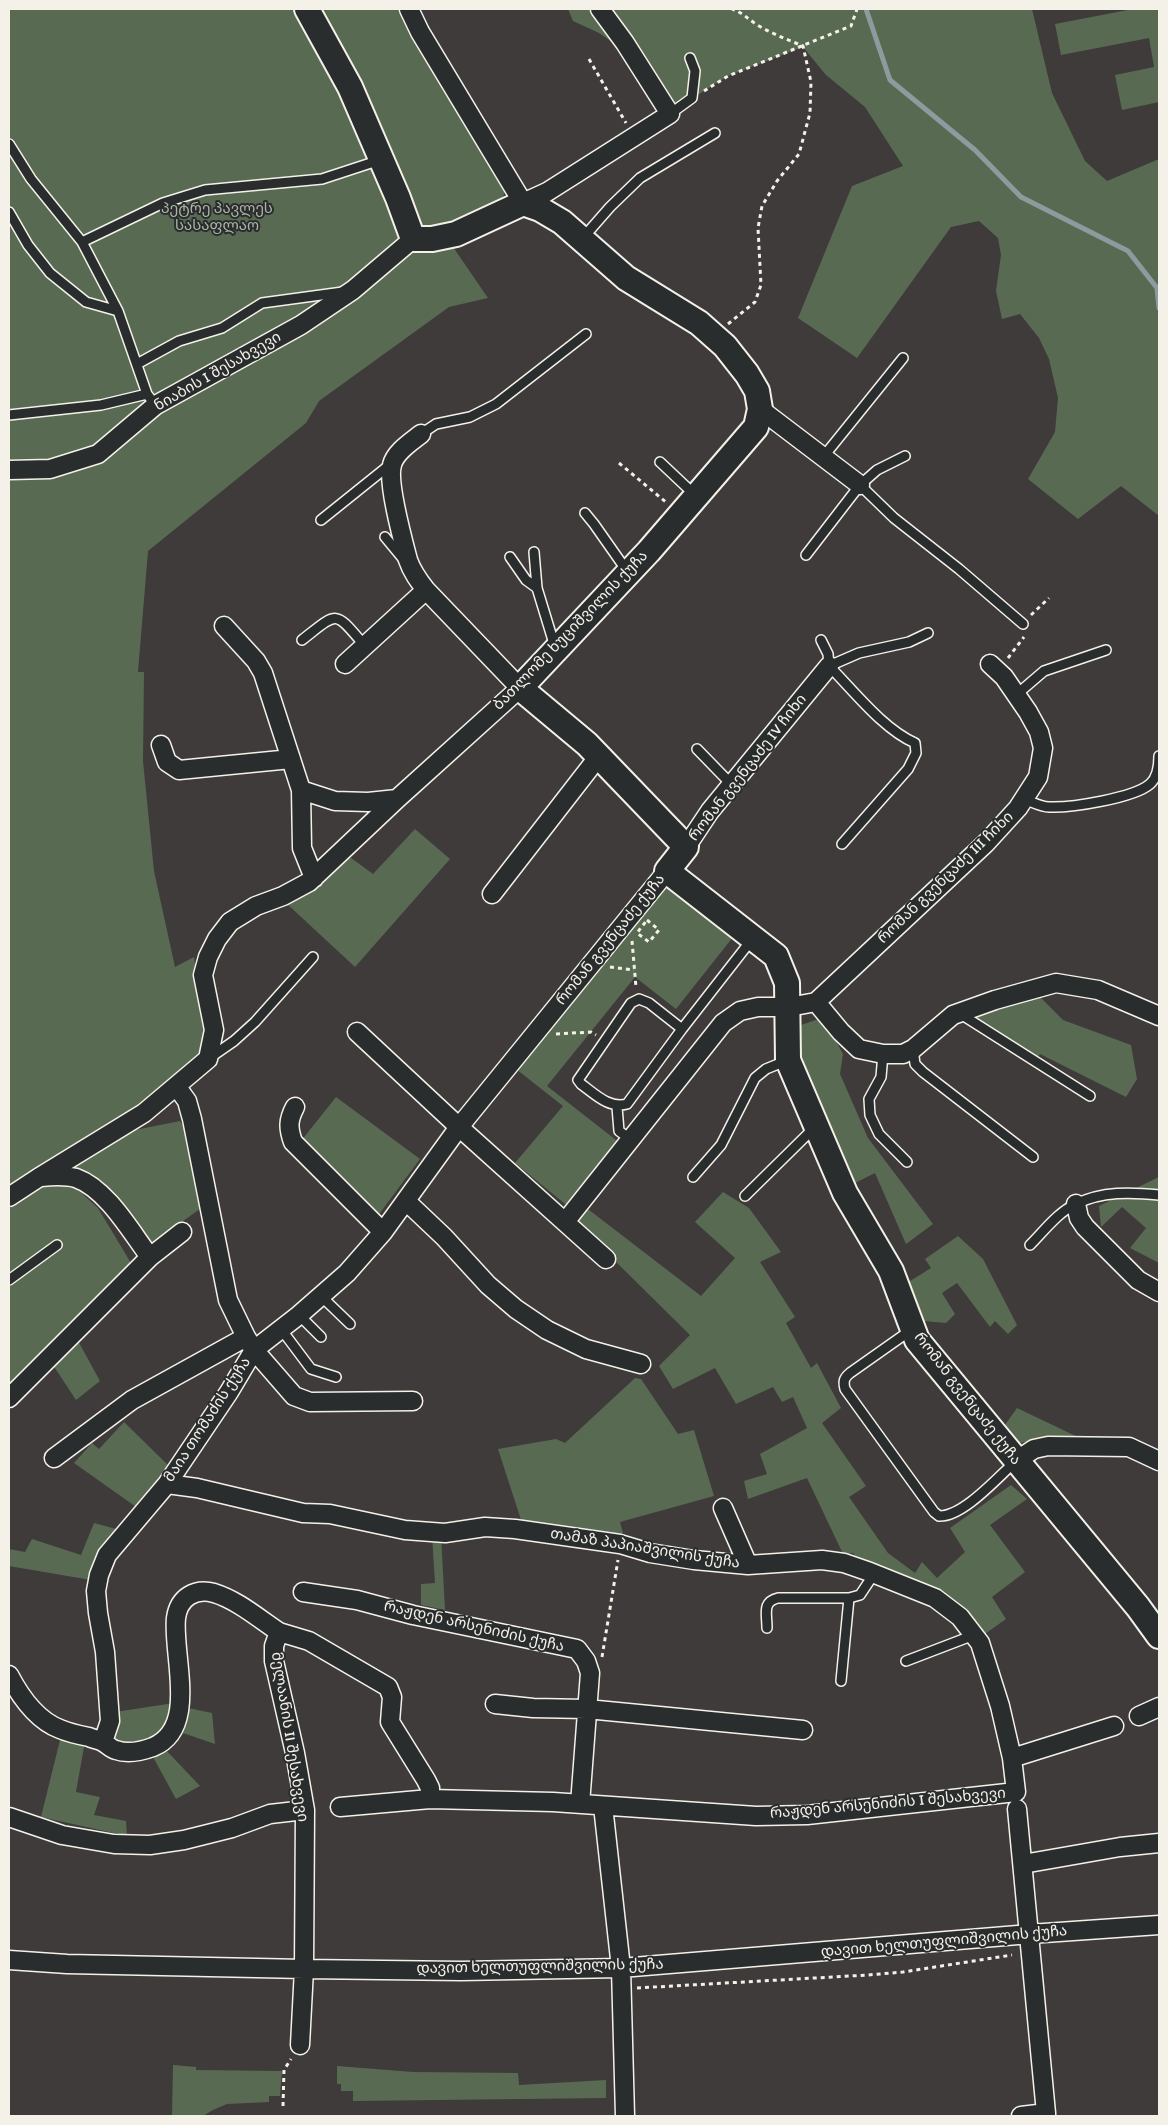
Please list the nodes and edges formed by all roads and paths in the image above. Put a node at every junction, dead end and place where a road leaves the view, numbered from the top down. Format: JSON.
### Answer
{"nodes":[{"id":1,"x":307,"y":9,"type":"edge"},
{"id":2,"x":409,"y":9,"type":"edge"},
{"id":3,"x":600,"y":9,"type":"edge"},
{"id":4,"x":732,"y":9,"type":"edge"},
{"id":5,"x":857,"y":9,"type":"edge"},
{"id":6,"x":803,"y":46,"type":"junction"},
{"id":7,"x":690,"y":58,"type":"dead end"},
{"id":8,"x":589,"y":59,"type":"dead end"},
{"id":9,"x":692,"y":98,"type":"junction"},
{"id":10,"x":670,"y":114,"type":"junction"},
{"id":11,"x":715,"y":133,"type":"dead end"},
{"id":12,"x":633,"y":137,"type":"junction"},
{"id":13,"x":9,"y":144,"type":"edge"},
{"id":14,"x":382,"y":160,"type":"junction"},
{"id":15,"x":523,"y":203,"type":"junction"},
{"id":16,"x":9,"y":212,"type":"edge"},
{"id":17,"x":413,"y":239,"type":"junction"},
{"id":18,"x":582,"y":239,"type":"junction"},
{"id":19,"x":82,"y":242,"type":"junction"},
{"id":20,"x":353,"y":290,"type":"junction"},
{"id":21,"x":118,"y":311,"type":"junction"},
{"id":22,"x":586,"y":334,"type":"dead end"},
{"id":23,"x":714,"y":336,"type":"junction"},
{"id":24,"x":903,"y":358,"type":"dead end"},
{"id":25,"x":137,"y":364,"type":"junction"},
{"id":26,"x":152,"y":400,"type":"junction"},
{"id":27,"x":760,"y":409,"type":"junction"},
{"id":28,"x":9,"y":415,"type":"edge"},
{"id":29,"x":421,"y":434,"type":"joint"},
{"id":30,"x":824,"y":456,"type":"junction"},
{"id":31,"x":905,"y":456,"type":"dead end"},
{"id":32,"x":660,"y":462,"type":"dead end"},
{"id":33,"x":392,"y":463,"type":"junction"},
{"id":34,"x":619,"y":463,"type":"dead end"},
{"id":35,"x":9,"y":470,"type":"edge"},
{"id":36,"x":860,"y":485,"type":"junction"},
{"id":37,"x":696,"y":496,"type":"junction"},
{"id":38,"x":584,"y":513,"type":"dead end"},
{"id":39,"x":680,"y":515,"type":"junction"},
{"id":40,"x":321,"y":520,"type":"dead end"},
{"id":41,"x":385,"y":537,"type":"dead end"},
{"id":42,"x":534,"y":552,"type":"dead end"},
{"id":43,"x":806,"y":555,"type":"dead end"},
{"id":44,"x":510,"y":557,"type":"dead end"},
{"id":45,"x":628,"y":573,"type":"junction"},
{"id":46,"x":414,"y":574,"type":"junction"},
{"id":47,"x":537,"y":588,"type":"junction"},
{"id":48,"x":426,"y":590,"type":"junction"},
{"id":49,"x":1049,"y":598,"type":"dead end"},
{"id":50,"x":1023,"y":624,"type":"junction"},
{"id":51,"x":224,"y":626,"type":"dead end"},
{"id":52,"x":928,"y":633,"type":"dead end"},
{"id":53,"x":302,"y":640,"type":"dead end"},
{"id":54,"x":821,"y":640,"type":"dead end"},
{"id":55,"x":365,"y":646,"type":"junction"},
{"id":56,"x":556,"y":650,"type":"junction"},
{"id":57,"x":1106,"y":650,"type":"dead end"},
{"id":58,"x":345,"y":664,"type":"dead end"},
{"id":59,"x":990,"y":664,"type":"dead end"},
{"id":60,"x":829,"y":666,"type":"junction"},
{"id":61,"x":1004,"y":677,"type":"junction"},
{"id":62,"x":520,"y":688,"type":"junction"},
{"id":63,"x":1016,"y":695,"type":"junction"},
{"id":64,"x":161,"y":745,"type":"dead end"},
{"id":65,"x":697,"y":749,"type":"dead end"},
{"id":66,"x":599,"y":756,"type":"junction"},
{"id":67,"x":1159,"y":756,"type":"edge"},
{"id":68,"x":291,"y":759,"type":"junction"},
{"id":69,"x":732,"y":785,"type":"junction"},
{"id":70,"x":301,"y":790,"type":"junction"},
{"id":71,"x":397,"y":799,"type":"junction"},
{"id":72,"x":1024,"y":799,"type":"junction"},
{"id":73,"x":842,"y":844,"type":"dead end"},
{"id":74,"x":686,"y":847,"type":"junction"},
{"id":75,"x":668,"y":870,"type":"junction"},
{"id":76,"x":314,"y":878,"type":"junction"},
{"id":77,"x":492,"y":894,"type":"dead end"},
{"id":78,"x":638,"y":919,"type":"junction"},
{"id":79,"x":754,"y":938,"type":"junction"},
{"id":80,"x":313,"y":957,"type":"dead end"},
{"id":81,"x":639,"y":999,"type":"junction"},
{"id":82,"x":816,"y":1002,"type":"junction"},
{"id":83,"x":789,"y":1007,"type":"junction"},
{"id":84,"x":959,"y":1013,"type":"junction"},
{"id":85,"x":1159,"y":1016,"type":"edge"},
{"id":86,"x":682,"y":1029,"type":"junction"},
{"id":87,"x":357,"y":1032,"type":"dead end"},
{"id":88,"x":534,"y":1036,"type":"junction"},
{"id":89,"x":606,"y":1039,"type":"junction"},
{"id":90,"x":913,"y":1049,"type":"junction"},
{"id":91,"x":883,"y":1054,"type":"junction"},
{"id":92,"x":208,"y":1059,"type":"junction"},
{"id":93,"x":788,"y":1060,"type":"junction"},
{"id":94,"x":177,"y":1087,"type":"junction"},
{"id":95,"x":1090,"y":1096,"type":"dead end"},
{"id":96,"x":295,"y":1107,"type":"dead end"},
{"id":97,"x":617,"y":1107,"type":"junction"},
{"id":98,"x":459,"y":1127,"type":"junction"},
{"id":99,"x":816,"y":1127,"type":"junction"},
{"id":100,"x":630,"y":1139,"type":"junction"},
{"id":101,"x":1033,"y":1157,"type":"dead end"},
{"id":102,"x":907,"y":1162,"type":"dead end"},
{"id":103,"x":693,"y":1177,"type":"dead end"},
{"id":104,"x":38,"y":1178,"type":"junction"},
{"id":105,"x":745,"y":1196,"type":"dead end"},
{"id":106,"x":1159,"y":1196,"type":"edge"},
{"id":107,"x":9,"y":1198,"type":"edge"},
{"id":108,"x":406,"y":1201,"type":"junction"},
{"id":109,"x":1076,"y":1204,"type":"junction"},
{"id":110,"x":565,"y":1222,"type":"junction"},
{"id":111,"x":182,"y":1232,"type":"dead end"},
{"id":112,"x":383,"y":1232,"type":"junction"},
{"id":113,"x":58,"y":1244,"type":"dead end"},
{"id":114,"x":1030,"y":1245,"type":"dead end"},
{"id":115,"x":150,"y":1257,"type":"junction"},
{"id":116,"x":606,"y":1260,"type":"dead end"},
{"id":117,"x":9,"y":1280,"type":"edge"},
{"id":118,"x":1159,"y":1292,"type":"edge"},
{"id":119,"x":321,"y":1296,"type":"junction"},
{"id":120,"x":299,"y":1315,"type":"junction"},
{"id":121,"x":350,"y":1324,"type":"dead end"},
{"id":122,"x":281,"y":1329,"type":"junction"},
{"id":123,"x":912,"y":1330,"type":"junction"},
{"id":124,"x":321,"y":1337,"type":"dead end"},
{"id":125,"x":250,"y":1344,"type":"junction"},
{"id":126,"x":641,"y":1364,"type":"dead end"},
{"id":127,"x":336,"y":1377,"type":"dead end"},
{"id":128,"x":9,"y":1398,"type":"edge"},
{"id":129,"x":413,"y":1401,"type":"dead end"},
{"id":130,"x":54,"y":1458,"type":"dead end"},
{"id":131,"x":1016,"y":1461,"type":"junction"},
{"id":132,"x":1159,"y":1461,"type":"edge"},
{"id":133,"x":167,"y":1484,"type":"junction"},
{"id":134,"x":723,"y":1508,"type":"dead end"},
{"id":135,"x":620,"y":1544,"type":"junction"},
{"id":136,"x":748,"y":1565,"type":"junction"},
{"id":137,"x":874,"y":1574,"type":"junction"},
{"id":138,"x":302,"y":1592,"type":"dead end"},
{"id":139,"x":849,"y":1598,"type":"junction"},
{"id":140,"x":767,"y":1628,"type":"dead end"},
{"id":141,"x":278,"y":1632,"type":"junction"},
{"id":142,"x":974,"y":1635,"type":"junction"},
{"id":143,"x":1159,"y":1636,"type":"edge"},
{"id":144,"x":906,"y":1661,"type":"dead end"},
{"id":145,"x":587,"y":1664,"type":"junction"},
{"id":146,"x":9,"y":1675,"type":"edge"},
{"id":147,"x":841,"y":1681,"type":"dead end"},
{"id":148,"x":495,"y":1704,"type":"dead end"},
{"id":149,"x":1159,"y":1708,"type":"edge"},
{"id":150,"x":587,"y":1709,"type":"junction"},
{"id":151,"x":1138,"y":1716,"type":"dead end"},
{"id":152,"x":1114,"y":1726,"type":"dead end"},
{"id":153,"x":803,"y":1730,"type":"dead end"},
{"id":154,"x":103,"y":1742,"type":"junction"},
{"id":155,"x":1012,"y":1758,"type":"junction"},
{"id":156,"x":430,"y":1800,"type":"junction"},
{"id":157,"x":1016,"y":1800,"type":"junction"},
{"id":158,"x":580,"y":1804,"type":"junction"},
{"id":159,"x":603,"y":1806,"type":"junction"},
{"id":160,"x":340,"y":1807,"type":"dead end"},
{"id":161,"x":305,"y":1810,"type":"junction"},
{"id":162,"x":9,"y":1817,"type":"edge"},
{"id":163,"x":1159,"y":1842,"type":"edge"},
{"id":164,"x":1023,"y":1864,"type":"junction"},
{"id":165,"x":1159,"y":1925,"type":"edge"},
{"id":166,"x":1030,"y":1943,"type":"junction"},
{"id":167,"x":9,"y":1960,"type":"edge"},
{"id":168,"x":621,"y":1968,"type":"junction"},
{"id":169,"x":304,"y":1969,"type":"junction"},
{"id":170,"x":622,"y":1989,"type":"junction"},
{"id":171,"x":300,"y":2045,"type":"dead end"},
{"id":172,"x":284,"y":2070,"type":"dead end"},
{"id":173,"x":283,"y":2106,"type":"dead end"},
{"id":174,"x":1046,"y":2114,"type":"edge"},
{"id":175,"x":626,"y":2116,"type":"edge"},
{"id":176,"x":1021,"y":2116,"type":"edge"}],
"edges":[{"from":1,"to":14,"type":"street"},
{"from":2,"to":15,"type":"street"},
{"from":3,"to":10,"type":"street"},
{"from":4,"to":6,"type":"path"},
{"from":5,"to":6,"type":"path"},
{"from":6,"to":9,"type":"path"},
{"from":6,"to":23,"type":"path"},
{"from":7,"to":9,"type":"lane"},
{"from":8,"to":12,"type":"path"},
{"from":9,"to":10,"type":"lane"},
{"from":10,"to":12,"type":"street"},
{"from":11,"to":18,"type":"lane"},
{"from":12,"to":15,"type":"street"},
{"from":13,"to":19,"type":"lane"},
{"from":14,"to":17,"type":"street"},
{"from":14,"to":19,"type":"lane"},
{"from":15,"to":17,"type":"street"},
{"from":15,"to":18,"type":"street"},
{"from":16,"to":21,"type":"lane"},
{"from":17,"to":20,"type":"street","name":"ნიაბის I შესახვევი"},
{"from":18,"to":23,"type":"street"},
{"from":19,"to":21,"type":"lane"},
{"from":20,"to":25,"type":"lane"},
{"from":20,"to":26,"type":"street","name":"ნიაბის I შესახვევი"},
{"from":21,"to":25,"type":"lane"},
{"from":22,"to":29,"type":"lane"},
{"from":23,"to":27,"type":"street"},
{"from":24,"to":30,"type":"lane"},
{"from":25,"to":26,"type":"lane"},
{"from":26,"to":28,"type":"lane"},
{"from":26,"to":35,"type":"street","name":"ნიაბის I შესახვევი"},
{"from":27,"to":30,"type":"street"},
{"from":27,"to":37,"type":"street","name":"ბათლომე ხუციშვილის ქუჩა"},
{"from":29,"to":33,"type":"street"},
{"from":30,"to":36,"type":"street"},
{"from":31,"to":36,"type":"lane"},
{"from":32,"to":37,"type":"lane"},
{"from":33,"to":40,"type":"lane"},
{"from":33,"to":46,"type":"street"},
{"from":34,"to":39,"type":"path"},
{"from":36,"to":43,"type":"lane"},
{"from":36,"to":50,"type":"lane"},
{"from":37,"to":39,"type":"street","name":"ბათლომე ხუციშვილის ქუჩა"},
{"from":38,"to":45,"type":"lane"},
{"from":39,"to":45,"type":"street","name":"ბათლომე ხუციშვილის ქუჩა"},
{"from":41,"to":46,"type":"lane"},
{"from":42,"to":47,"type":"lane"},
{"from":44,"to":47,"type":"lane"},
{"from":45,"to":56,"type":"street","name":"ბათლომე ხუციშვილის ქუჩა"},
{"from":46,"to":48,"type":"street"},
{"from":47,"to":56,"type":"lane"},
{"from":48,"to":55,"type":"street"},
{"from":48,"to":62,"type":"street"},
{"from":49,"to":50,"type":"path"},
{"from":50,"to":61,"type":"path"},
{"from":51,"to":68,"type":"street"},
{"from":52,"to":60,"type":"lane"},
{"from":53,"to":55,"type":"lane"},
{"from":54,"to":60,"type":"lane"},
{"from":55,"to":58,"type":"street"},
{"from":56,"to":62,"type":"street","name":"ბათლომე ხუციშვილის ქუჩა"},
{"from":57,"to":63,"type":"lane"},
{"from":59,"to":61,"type":"street","name":"რომან გვენცაძე III ჩიხი"},
{"from":60,"to":69,"type":"street","name":"რომან გვენცაძე IV ჩიხი"},
{"from":60,"to":73,"type":"lane"},
{"from":61,"to":63,"type":"street","name":"რომან გვენცაძე III ჩიხი"},
{"from":62,"to":66,"type":"street"},
{"from":62,"to":71,"type":"street","name":"ბათლომე ხუციშვილის ქუჩა"},
{"from":63,"to":72,"type":"street","name":"რომან გვენცაძე III ჩიხი"},
{"from":64,"to":68,"type":"street"},
{"from":65,"to":69,"type":"lane"},
{"from":66,"to":74,"type":"street"},
{"from":66,"to":77,"type":"street"},
{"from":67,"to":72,"type":"lane"},
{"from":68,"to":70,"type":"street"},
{"from":69,"to":74,"type":"street","name":"რომან გვენცაძე IV ჩიხი"},
{"from":70,"to":71,"type":"street"},
{"from":70,"to":76,"type":"street"},
{"from":71,"to":76,"type":"street","name":"ბათლომე ხუციშვილის ქუჩა"},
{"from":72,"to":82,"type":"street","name":"რომან გვენცაძე III ჩიხი"},
{"from":74,"to":75,"type":"street","name":"რომან გვენცაძე IV ჩიხი"},
{"from":75,"to":78,"type":"street","name":"რომან გვენცაძე ქუჩა"},
{"from":75,"to":79,"type":"street","name":"რომან გვენცაძე ქუჩა"},
{"from":76,"to":92,"type":"street","name":"ბათლომე ხუციშვილის ქუჩა"},
{"from":78,"to":78,"type":"path"},
{"from":78,"to":81,"type":"path"},
{"from":78,"to":88,"type":"street","name":"რომან გვენცაძე ქუჩა"},
{"from":79,"to":83,"type":"street","name":"რომან გვენცაძე ქუჩა"},
{"from":79,"to":86,"type":"lane"},
{"from":80,"to":92,"type":"lane"},
{"from":81,"to":86,"type":"lane"},
{"from":81,"to":89,"type":"lane"},
{"from":82,"to":83,"type":"street"},
{"from":82,"to":91,"type":"street"},
{"from":83,"to":93,"type":"street","name":"რომან გვენცაძე ქუჩა"},
{"from":83,"to":100,"type":"street"},
{"from":84,"to":85,"type":"street"},
{"from":84,"to":90,"type":"street"},
{"from":84,"to":95,"type":"lane"},
{"from":86,"to":97,"type":"lane"},
{"from":87,"to":98,"type":"street"},
{"from":88,"to":89,"type":"path"},
{"from":88,"to":98,"type":"street","name":"რომან გვენცაძე ქუჩა"},
{"from":89,"to":97,"type":"lane"},
{"from":90,"to":91,"type":"street"},
{"from":90,"to":101,"type":"lane"},
{"from":91,"to":102,"type":"lane"},
{"from":92,"to":94,"type":"street"},
{"from":93,"to":99,"type":"street","name":"რომან გვენცაძე ქუჩა"},
{"from":93,"to":103,"type":"lane"},
{"from":94,"to":104,"type":"street"},
{"from":94,"to":125,"type":"street","name":"მაია თომაძის ქუჩა"},
{"from":96,"to":112,"type":"street"},
{"from":97,"to":100,"type":"lane"},
{"from":98,"to":108,"type":"street","name":"რომან გვენცაძე ქუჩა"},
{"from":98,"to":110,"type":"street"},
{"from":99,"to":105,"type":"lane"},
{"from":99,"to":123,"type":"street","name":"რომან გვენცაძე ქუჩა"},
{"from":100,"to":110,"type":"street"},
{"from":104,"to":107,"type":"street"},
{"from":104,"to":115,"type":"street"},
{"from":106,"to":109,"type":"lane"},
{"from":108,"to":112,"type":"street","name":"რომან გვენცაძე ქუჩა"},
{"from":108,"to":126,"type":"street"},
{"from":109,"to":114,"type":"lane"},
{"from":109,"to":118,"type":"street"},
{"from":110,"to":116,"type":"street"},
{"from":111,"to":115,"type":"street"},
{"from":112,"to":119,"type":"street","name":"რომან გვენცაძე ქუჩა"},
{"from":113,"to":117,"type":"lane"},
{"from":115,"to":128,"type":"street"},
{"from":119,"to":120,"type":"street","name":"რომან გვენცაძე ქუჩა"},
{"from":119,"to":121,"type":"lane"},
{"from":120,"to":122,"type":"street","name":"რომან გვენცაძე ქუჩა"},
{"from":120,"to":124,"type":"lane"},
{"from":122,"to":125,"type":"street","name":"რომან გვენცაძე ქუჩა"},
{"from":122,"to":127,"type":"lane"},
{"from":123,"to":131,"type":"street","name":"რომან გვენცაძე ქუჩა"},
{"from":123,"to":131,"type":"lane"},
{"from":125,"to":129,"type":"street"},
{"from":125,"to":130,"type":"street"},
{"from":125,"to":133,"type":"street","name":"მაია თომაძის ქუჩა"},
{"from":131,"to":132,"type":"street"},
{"from":131,"to":143,"type":"street","name":"რომან გვენცაძე ქუჩა"},
{"from":133,"to":135,"type":"street","name":"თამაზ პაპიაშვილის ქუჩა"},
{"from":133,"to":154,"type":"street","name":"მაია თომაძის ქუჩა"},
{"from":134,"to":136,"type":"street"},
{"from":135,"to":136,"type":"street","name":"თამაზ პაპიაშვილის ქუჩა"},
{"from":135,"to":145,"type":"path"},
{"from":136,"to":137,"type":"street","name":"თამაზ პაპიაშვილის ქუჩა"},
{"from":137,"to":139,"type":"lane"},
{"from":137,"to":142,"type":"street","name":"თამაზ პაპიაშვილის ქუჩა"},
{"from":138,"to":145,"type":"street","name":"რაჟდენ არსენიძის ქუჩა"},
{"from":139,"to":140,"type":"lane"},
{"from":139,"to":147,"type":"lane"},
{"from":141,"to":154,"type":"street","name":"მელაანის II შესახვევი"},
{"from":141,"to":156,"type":"street"},
{"from":141,"to":161,"type":"street","name":"მელაანის II შესახვევი"},
{"from":142,"to":144,"type":"lane"},
{"from":142,"to":155,"type":"street","name":"თამაზ პაპიაშვილის ქუჩა"},
{"from":145,"to":150,"type":"street"},
{"from":146,"to":154,"type":"street","name":"მელაანის II შესახვევი"},
{"from":148,"to":150,"type":"street"},
{"from":149,"to":151,"type":"street"},
{"from":150,"to":153,"type":"street"},
{"from":150,"to":158,"type":"street"},
{"from":152,"to":155,"type":"street"},
{"from":155,"to":157,"type":"street","name":"თამაზ პაპიაშვილის ქუჩა"},
{"from":156,"to":158,"type":"street","name":"რაჟდენ არსენიძის I შესახვევი"},
{"from":156,"to":160,"type":"street","name":"რაჟდენ არსენიძის I შესახვევი"},
{"from":157,"to":159,"type":"street","name":"რაჟდენ არსენიძის I შესახვევი"},
{"from":157,"to":164,"type":"street","name":"თამაზ პაპიაშვილის ქუჩა"},
{"from":158,"to":159,"type":"street","name":"რაჟდენ არსენიძის I შესახვევი"},
{"from":159,"to":168,"type":"street"},
{"from":161,"to":162,"type":"street"},
{"from":161,"to":169,"type":"street","name":"მელაანის II შესახვევი"},
{"from":163,"to":164,"type":"street"},
{"from":164,"to":166,"type":"street","name":"თამაზ პაპიაშვილის ქუჩა"},
{"from":165,"to":166,"type":"street","name":"დავით ხელთუფლიშვილის ქუჩა"},
{"from":166,"to":168,"type":"street","name":"დავით ხელთუფლიშვილის ქუჩა"},
{"from":166,"to":170,"type":"path"},
{"from":166,"to":174,"type":"street","name":"თამაზ პაპიაშვილის ქუჩა"},
{"from":167,"to":169,"type":"street","name":"დავით ხელთუფლიშვილის ქუჩა"},
{"from":168,"to":169,"type":"street","name":"დავით ხელთუფლიშვილის ქუჩა"},
{"from":168,"to":170,"type":"street"},
{"from":169,"to":171,"type":"street","name":"მელაანის II შესახვევი"},
{"from":170,"to":175,"type":"street"},
{"from":172,"to":173,"type":"path"},
{"from":174,"to":176,"type":"street","name":"თამაზ პაპიაშვილის ქუჩა"}]}
